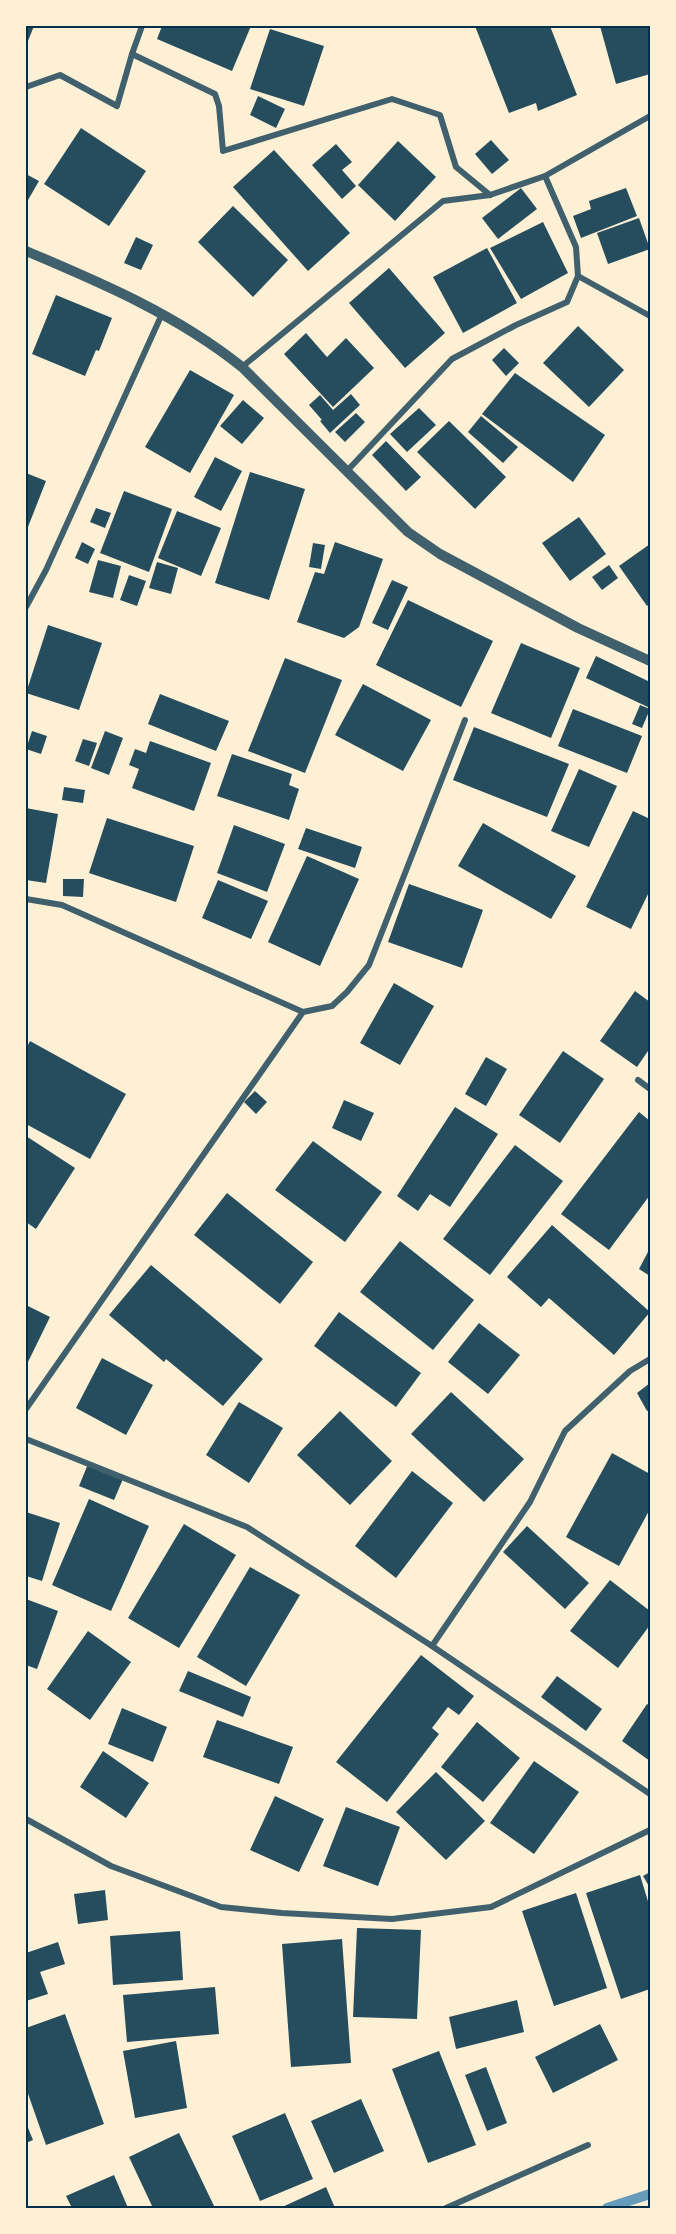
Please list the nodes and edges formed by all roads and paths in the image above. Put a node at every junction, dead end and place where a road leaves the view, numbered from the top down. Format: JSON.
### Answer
{"nodes":[{"id":1,"x":142,"y":26,"type":"edge"},
{"id":2,"x":132,"y":54,"type":"junction"},
{"id":3,"x":26,"y":87,"type":"edge"},
{"id":4,"x":651,"y":116,"type":"edge"},
{"id":5,"x":545,"y":176,"type":"junction"},
{"id":6,"x":490,"y":195,"type":"junction"},
{"id":7,"x":26,"y":251,"type":"edge"},
{"id":8,"x":578,"y":276,"type":"junction"},
{"id":9,"x":162,"y":313,"type":"junction"},
{"id":10,"x":651,"y":316,"type":"edge"},
{"id":11,"x":242,"y":367,"type":"junction"},
{"id":12,"x":346,"y":472,"type":"junction"},
{"id":13,"x":26,"y":607,"type":"edge"},
{"id":14,"x":651,"y":661,"type":"edge"},
{"id":15,"x":465,"y":720,"type":"dead end"},
{"id":16,"x":26,"y":899,"type":"edge"},
{"id":17,"x":303,"y":1012,"type":"junction"},
{"id":18,"x":638,"y":1080,"type":"dead end"},
{"id":19,"x":651,"y":1089,"type":"edge"},
{"id":20,"x":651,"y":1359,"type":"edge"},
{"id":21,"x":26,"y":1409,"type":"edge"},
{"id":22,"x":26,"y":1439,"type":"edge"},
{"id":23,"x":432,"y":1646,"type":"junction"},
{"id":24,"x":651,"y":1794,"type":"edge"},
{"id":25,"x":26,"y":1819,"type":"edge"},
{"id":26,"x":651,"y":1830,"type":"edge"},
{"id":27,"x":588,"y":2145,"type":"dead end"},
{"id":28,"x":446,"y":2208,"type":"edge"}],
"edges":[{"from":1,"to":2,"type":"street"},
{"from":2,"to":3,"type":"street"},
{"from":2,"to":6,"type":"street"},
{"from":4,"to":5,"type":"street"},
{"from":5,"to":6,"type":"street"},
{"from":5,"to":8,"type":"street"},
{"from":6,"to":11,"type":"street"},
{"from":7,"to":9,"type":"street"},
{"from":8,"to":10,"type":"street"},
{"from":8,"to":12,"type":"street"},
{"from":9,"to":11,"type":"street"},
{"from":9,"to":13,"type":"street"},
{"from":11,"to":12,"type":"street"},
{"from":12,"to":14,"type":"street"},
{"from":15,"to":17,"type":"street"},
{"from":16,"to":17,"type":"street"},
{"from":17,"to":21,"type":"street"},
{"from":18,"to":19,"type":"street"},
{"from":20,"to":23,"type":"street"},
{"from":22,"to":23,"type":"street"},
{"from":23,"to":24,"type":"street"},
{"from":25,"to":26,"type":"street"},
{"from":27,"to":28,"type":"street"}]}
